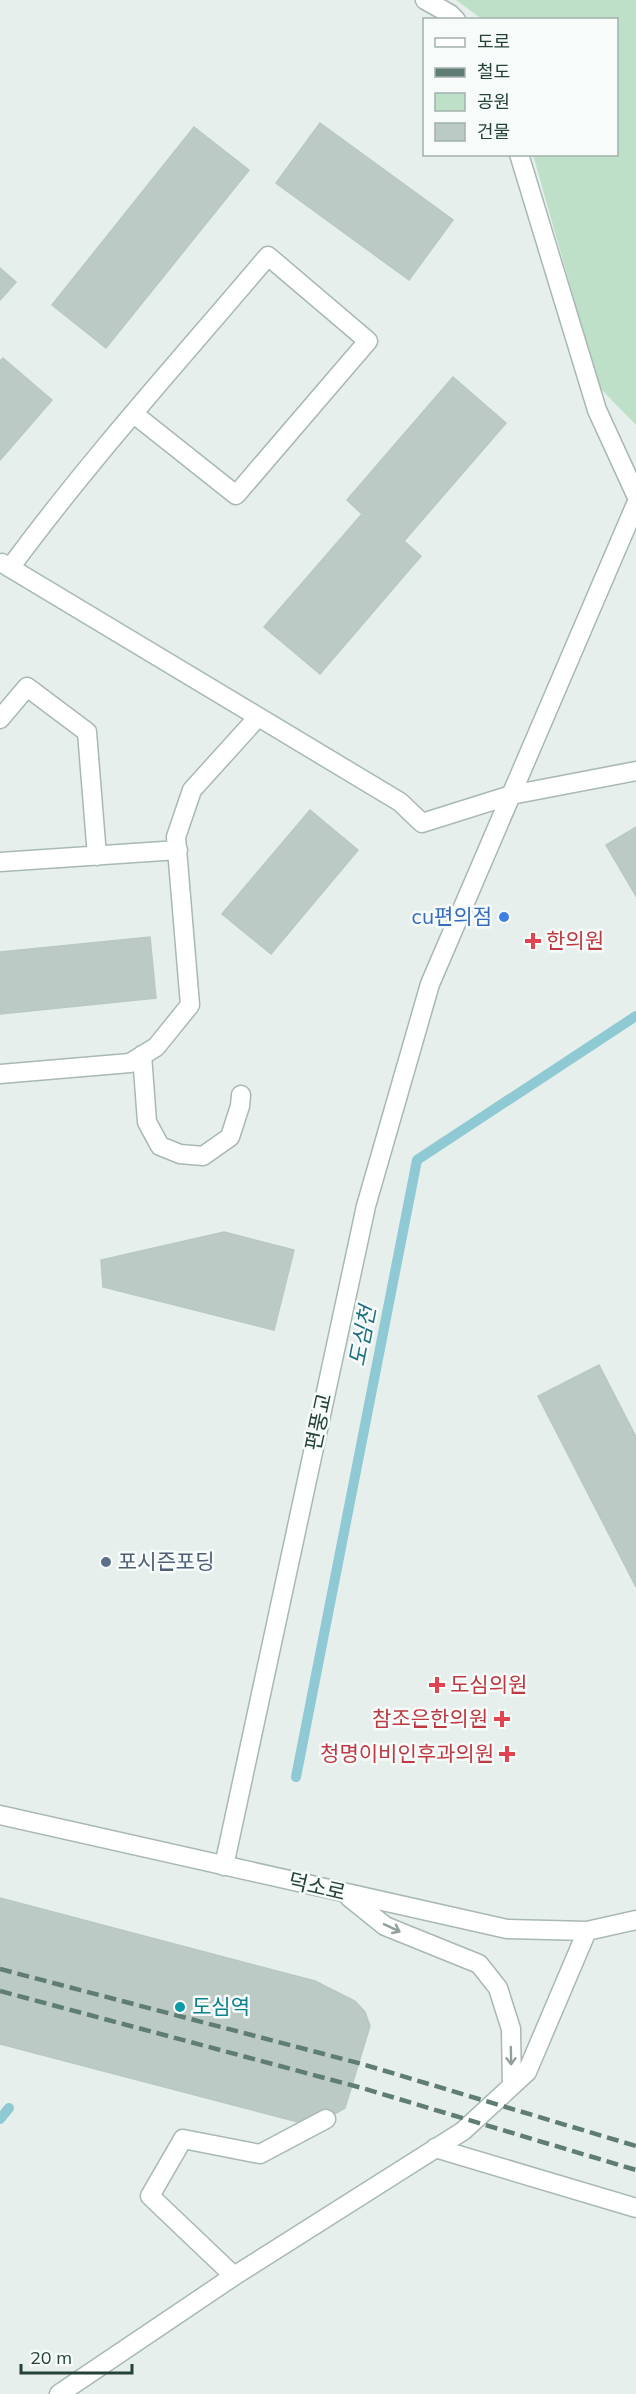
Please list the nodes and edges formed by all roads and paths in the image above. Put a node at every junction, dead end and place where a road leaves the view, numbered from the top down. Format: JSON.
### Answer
{"nodes":[{"id":1,"x":425,"y":0,"type":"edge"},
{"id":2,"x":454,"y":18,"type":"edge"},
{"id":3,"x":520,"y":156,"type":"edge"},
{"id":4,"x":134,"y":414,"type":"junction"},
{"id":5,"x":636,"y":495,"type":"edge"},
{"id":6,"x":636,"y":504,"type":"edge"},
{"id":7,"x":5,"y":565,"type":"edge"},
{"id":8,"x":258,"y":717,"type":"junction"},
{"id":9,"x":0,"y":719,"type":"edge"},
{"id":10,"x":636,"y":771,"type":"edge"},
{"id":11,"x":511,"y":795,"type":"junction"},
{"id":12,"x":178,"y":850,"type":"junction"},
{"id":13,"x":97,"y":856,"type":"junction"},
{"id":14,"x":0,"y":862,"type":"edge"},
{"id":15,"x":141,"y":1055,"type":"junction"},
{"id":16,"x":0,"y":1074,"type":"edge"},
{"id":17,"x":241,"y":1095,"type":"dead end"},
{"id":18,"x":0,"y":1815,"type":"edge"},
{"id":19,"x":224,"y":1866,"type":"junction"},
{"id":20,"x":345,"y":1894,"type":"junction"},
{"id":21,"x":636,"y":1920,"type":"edge"},
{"id":22,"x":587,"y":1931,"type":"junction"},
{"id":23,"x":512,"y":2086,"type":"junction"},
{"id":24,"x":326,"y":2119,"type":"dead end"},
{"id":25,"x":435,"y":2148,"type":"junction"},
{"id":26,"x":636,"y":2208,"type":"edge"},
{"id":27,"x":234,"y":2276,"type":"junction"},
{"id":28,"x":59,"y":2394,"type":"edge"}],
"edges":[{"from":1,"to":2,"type":"street"},
{"from":3,"to":5,"type":"street"},
{"from":4,"to":4,"type":"street"},
{"from":4,"to":7,"type":"street"},
{"from":6,"to":11,"type":"street","name":"편풍교"},
{"from":7,"to":8,"type":"street"},
{"from":8,"to":11,"type":"street"},
{"from":8,"to":12,"type":"street"},
{"from":9,"to":13,"type":"street"},
{"from":10,"to":11,"type":"street"},
{"from":11,"to":19,"type":"street","name":"편풍교"},
{"from":12,"to":13,"type":"street"},
{"from":12,"to":15,"type":"street"},
{"from":13,"to":14,"type":"street"},
{"from":15,"to":16,"type":"street"},
{"from":15,"to":17,"type":"street"},
{"from":18,"to":19,"type":"street","name":"덕소로"},
{"from":19,"to":20,"type":"street","name":"덕소로"},
{"from":20,"to":22,"type":"street","name":"덕소로"},
{"from":20,"to":23,"type":"street","one_way":true},
{"from":21,"to":22,"type":"street","name":"덕소로"},
{"from":22,"to":23,"type":"street"},
{"from":23,"to":25,"type":"street"},
{"from":24,"to":27,"type":"street"},
{"from":25,"to":26,"type":"street"},
{"from":25,"to":27,"type":"street"},
{"from":27,"to":28,"type":"street"}]}
